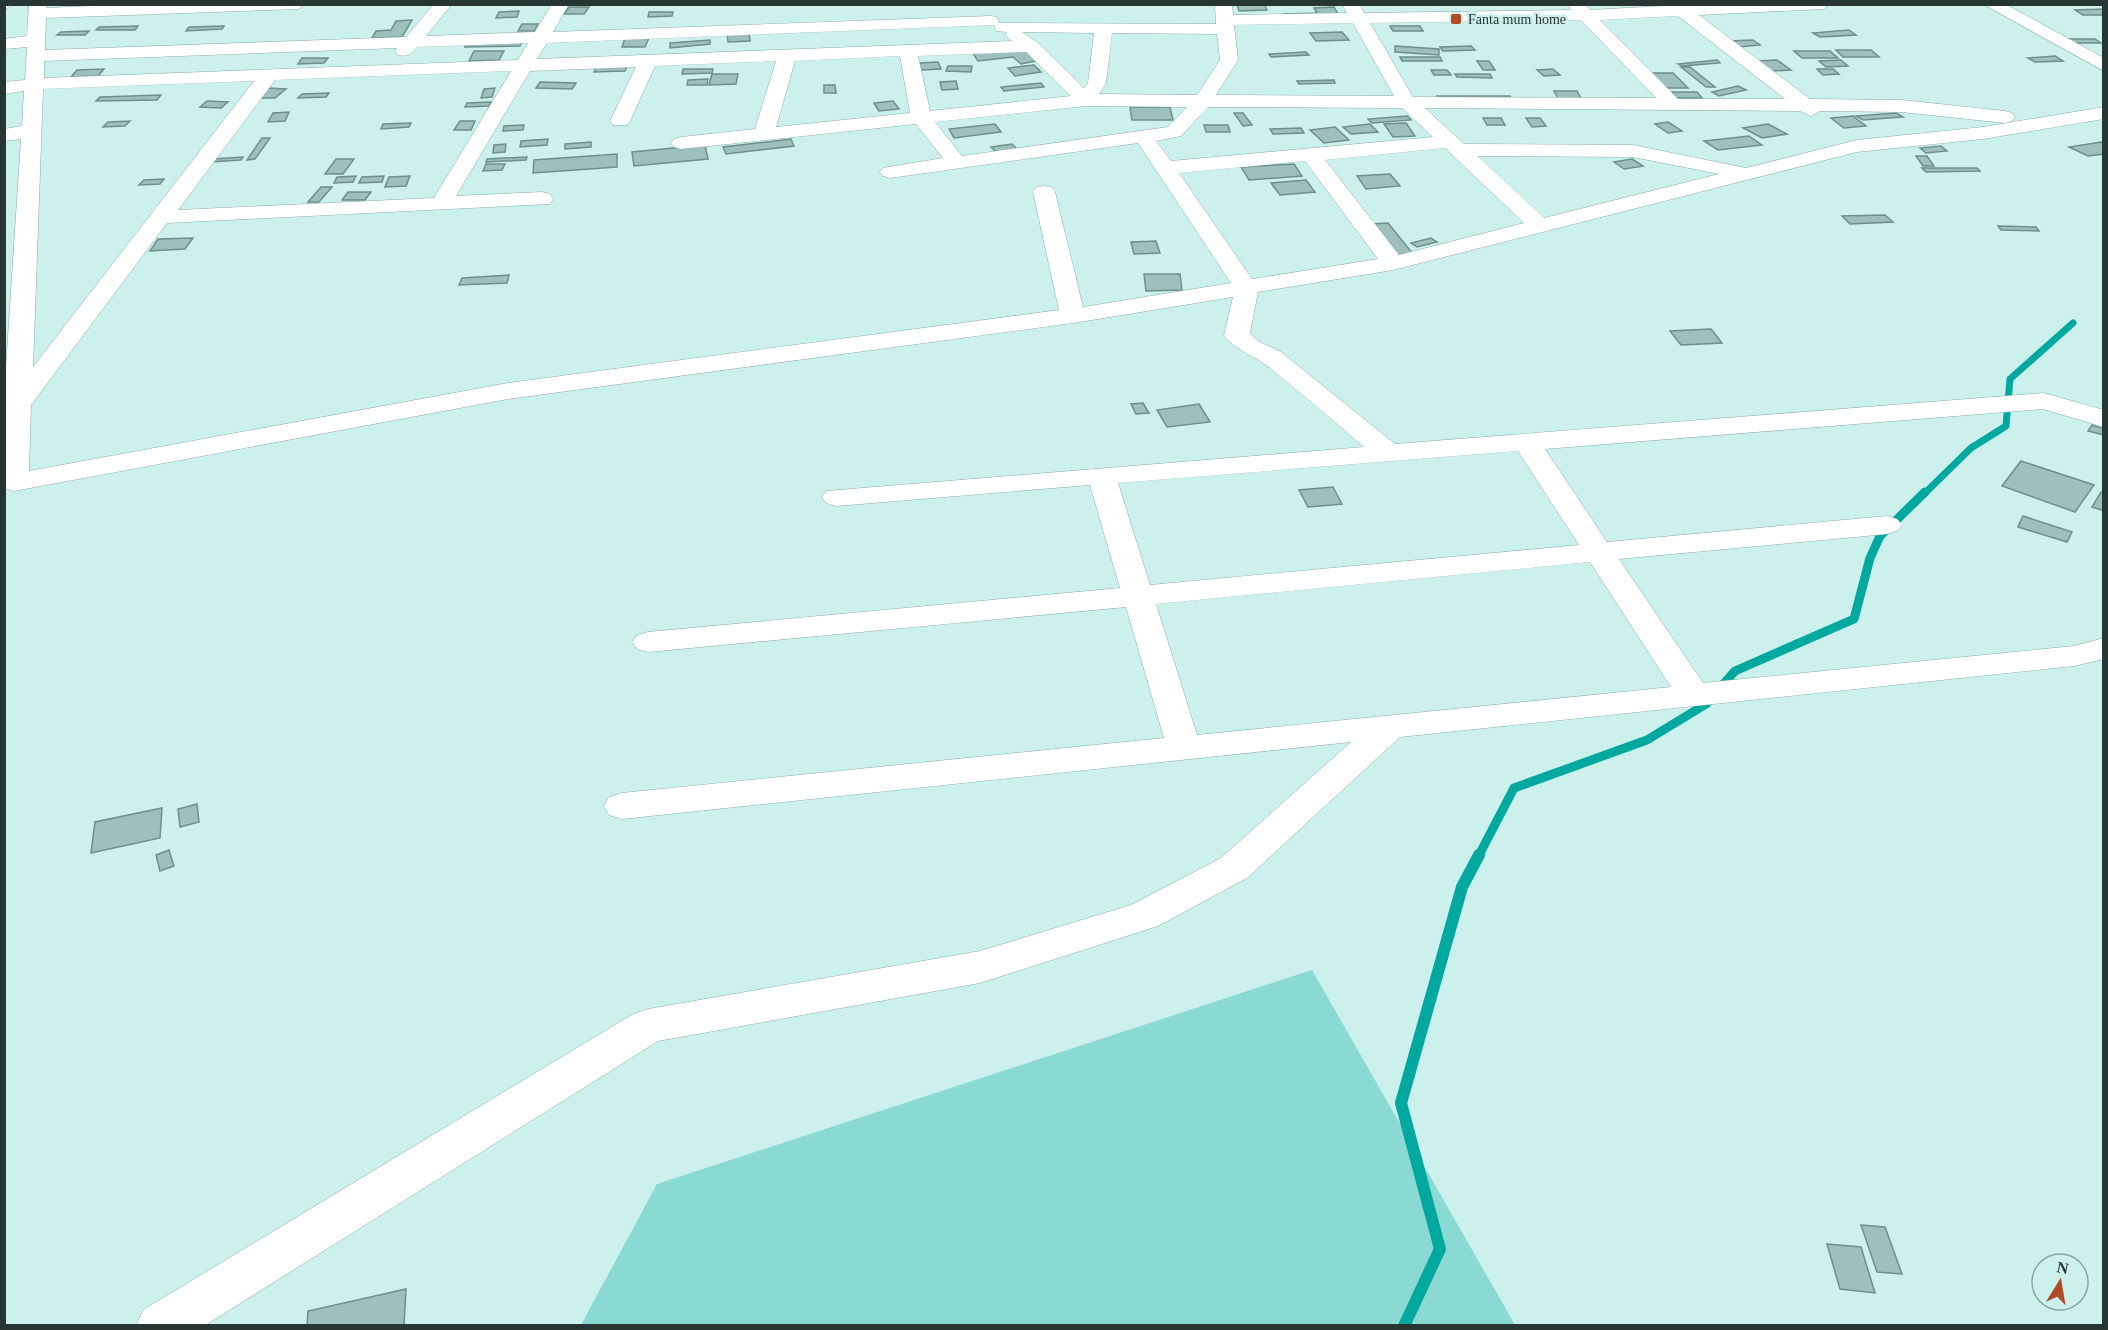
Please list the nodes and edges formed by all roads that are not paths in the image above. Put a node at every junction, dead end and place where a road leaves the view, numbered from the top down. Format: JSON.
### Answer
{"nodes":[{"id":1,"x":298,"y":4,"type":"edge"},
{"id":2,"x":444,"y":4,"type":"edge"},
{"id":3,"x":561,"y":4,"type":"edge"},
{"id":4,"x":981,"y":4,"type":"edge"},
{"id":5,"x":1823,"y":4,"type":"edge"},
{"id":6,"x":1991,"y":4,"type":"edge"},
{"id":7,"x":38,"y":9,"type":"edge"},
{"id":8,"x":1580,"y":10,"type":"edge"},
{"id":9,"x":1683,"y":10,"type":"junction"},
{"id":10,"x":1354,"y":11,"type":"edge"},
{"id":11,"x":1225,"y":18,"type":"edge"},
{"id":12,"x":995,"y":24,"type":"junction"},
{"id":13,"x":1104,"y":28,"type":"junction"},
{"id":14,"x":542,"y":37,"type":"junction"},
{"id":15,"x":412,"y":41,"type":"junction"},
{"id":16,"x":4,"y":44,"type":"edge"},
{"id":17,"x":1031,"y":46,"type":"junction"},
{"id":18,"x":36,"y":48,"type":"junction"},
{"id":19,"x":908,"y":50,"type":"junction"},
{"id":20,"x":787,"y":55,"type":"junction"},
{"id":21,"x":648,"y":60,"type":"junction"},
{"id":22,"x":525,"y":65,"type":"junction"},
{"id":23,"x":2103,"y":66,"type":"edge"},
{"id":24,"x":387,"y":70,"type":"junction"},
{"id":25,"x":269,"y":75,"type":"junction"},
{"id":26,"x":34,"y":84,"type":"junction"},
{"id":27,"x":4,"y":88,"type":"edge"},
{"id":28,"x":1086,"y":100,"type":"junction"},
{"id":29,"x":1203,"y":101,"type":"junction"},
{"id":30,"x":1407,"y":102,"type":"junction"},
{"id":31,"x":1673,"y":105,"type":"junction"},
{"id":32,"x":1806,"y":106,"type":"junction"},
{"id":33,"x":2103,"y":113,"type":"edge"},
{"id":34,"x":921,"y":117,"type":"junction"},
{"id":35,"x":620,"y":121,"type":"dead end"},
{"id":36,"x":2052,"y":122,"type":"junction"},
{"id":37,"x":32,"y":131,"type":"junction"},
{"id":38,"x":764,"y":134,"type":"junction"},
{"id":39,"x":4,"y":135,"type":"edge"},
{"id":40,"x":1843,"y":135,"type":"junction"},
{"id":41,"x":1143,"y":136,"type":"junction"},
{"id":42,"x":681,"y":143,"type":"dead end"},
{"id":43,"x":1453,"y":146,"type":"junction"},
{"id":44,"x":1311,"y":155,"type":"junction"},
{"id":45,"x":957,"y":163,"type":"junction"},
{"id":46,"x":1165,"y":168,"type":"junction"},
{"id":47,"x":890,"y":172,"type":"dead end"},
{"id":48,"x":1748,"y":174,"type":"junction"},
{"id":49,"x":29,"y":185,"type":"junction"},
{"id":50,"x":4,"y":188,"type":"edge"},
{"id":51,"x":1044,"y":192,"type":"dead end"},
{"id":52,"x":542,"y":199,"type":"dead end"},
{"id":53,"x":441,"y":204,"type":"junction"},
{"id":54,"x":160,"y":217,"type":"junction"},
{"id":55,"x":1540,"y":226,"type":"junction"},
{"id":56,"x":15,"y":250,"type":"edge"},
{"id":57,"x":1393,"y":263,"type":"junction"},
{"id":58,"x":1247,"y":289,"type":"junction"},
{"id":59,"x":1073,"y":316,"type":"junction"},
{"id":60,"x":13,"y":323,"type":"edge"},
{"id":61,"x":11,"y":405,"type":"edge"},
{"id":62,"x":2103,"y":419,"type":"edge"},
{"id":63,"x":1526,"y":442,"type":"junction"},
{"id":64,"x":1389,"y":453,"type":"junction"},
{"id":65,"x":1102,"y":476,"type":"junction"},
{"id":66,"x":836,"y":497,"type":"dead end"},
{"id":67,"x":1887,"y":525,"type":"dead end"},
{"id":68,"x":1599,"y":552,"type":"junction"},
{"id":69,"x":1138,"y":595,"type":"junction"},
{"id":70,"x":648,"y":642,"type":"dead end"},
{"id":71,"x":2103,"y":648,"type":"edge"},
{"id":72,"x":1694,"y":696,"type":"junction"},
{"id":73,"x":1391,"y":726,"type":"junction"},
{"id":74,"x":1184,"y":748,"type":"junction"},
{"id":75,"x":622,"y":806,"type":"dead end"},
{"id":76,"x":160,"y":1326,"type":"edge"}],
"edges":[{"from":1,"to":7,"type":"street"},
{"from":2,"to":15,"type":"street"},
{"from":3,"to":14,"type":"street"},
{"from":4,"to":12,"type":"street"},
{"from":5,"to":9,"type":"street"},
{"from":6,"to":23,"type":"street"},
{"from":7,"to":18,"type":"street"},
{"from":8,"to":9,"type":"street"},
{"from":8,"to":10,"type":"street"},
{"from":8,"to":31,"type":"street"},
{"from":9,"to":32,"type":"street"},
{"from":10,"to":11,"type":"street"},
{"from":10,"to":30,"type":"street"},
{"from":11,"to":13,"type":"street"},
{"from":11,"to":29,"type":"street"},
{"from":12,"to":13,"type":"street"},
{"from":12,"to":14,"type":"street"},
{"from":12,"to":17,"type":"street"},
{"from":13,"to":28,"type":"street"},
{"from":14,"to":15,"type":"street"},
{"from":14,"to":22,"type":"street"},
{"from":15,"to":18,"type":"street"},
{"from":15,"to":24,"type":"street"},
{"from":16,"to":18,"type":"street"},
{"from":17,"to":19,"type":"street"},
{"from":17,"to":28,"type":"street"},
{"from":18,"to":26,"type":"street"},
{"from":19,"to":20,"type":"street"},
{"from":19,"to":34,"type":"street"},
{"from":20,"to":21,"type":"street"},
{"from":20,"to":38,"type":"street"},
{"from":21,"to":22,"type":"street"},
{"from":21,"to":35,"type":"street"},
{"from":22,"to":24,"type":"street"},
{"from":22,"to":53,"type":"street"},
{"from":24,"to":25,"type":"street"},
{"from":25,"to":26,"type":"street"},
{"from":25,"to":54,"type":"street"},
{"from":26,"to":27,"type":"street"},
{"from":26,"to":37,"type":"street"},
{"from":28,"to":29,"type":"street"},
{"from":28,"to":34,"type":"street"},
{"from":29,"to":30,"type":"street"},
{"from":29,"to":41,"type":"street"},
{"from":30,"to":31,"type":"street"},
{"from":30,"to":43,"type":"street"},
{"from":31,"to":32,"type":"street"},
{"from":32,"to":36,"type":"street"},
{"from":32,"to":40,"type":"street"},
{"from":33,"to":36,"type":"street"},
{"from":34,"to":38,"type":"street"},
{"from":34,"to":45,"type":"street"},
{"from":36,"to":40,"type":"street"},
{"from":37,"to":39,"type":"street"},
{"from":37,"to":49,"type":"street"},
{"from":38,"to":42,"type":"street"},
{"from":40,"to":48,"type":"street"},
{"from":41,"to":45,"type":"street"},
{"from":41,"to":46,"type":"street"},
{"from":43,"to":44,"type":"street"},
{"from":43,"to":48,"type":"street"},
{"from":43,"to":55,"type":"street"},
{"from":44,"to":46,"type":"street"},
{"from":44,"to":57,"type":"street"},
{"from":45,"to":47,"type":"street"},
{"from":46,"to":58,"type":"street"},
{"from":48,"to":55,"type":"street"},
{"from":49,"to":50,"type":"street"},
{"from":49,"to":56,"type":"street"},
{"from":51,"to":59,"type":"street"},
{"from":52,"to":53,"type":"street"},
{"from":53,"to":54,"type":"street"},
{"from":54,"to":61,"type":"street"},
{"from":55,"to":57,"type":"street"},
{"from":56,"to":60,"type":"street"},
{"from":57,"to":58,"type":"street"},
{"from":58,"to":59,"type":"street"},
{"from":58,"to":64,"type":"street"},
{"from":59,"to":61,"type":"street"},
{"from":60,"to":61,"type":"street"},
{"from":62,"to":63,"type":"street"},
{"from":63,"to":64,"type":"street"},
{"from":63,"to":68,"type":"street"},
{"from":64,"to":65,"type":"street"},
{"from":65,"to":66,"type":"street"},
{"from":65,"to":69,"type":"street"},
{"from":67,"to":68,"type":"street"},
{"from":68,"to":69,"type":"street"},
{"from":68,"to":72,"type":"street"},
{"from":69,"to":70,"type":"street"},
{"from":69,"to":74,"type":"street"},
{"from":71,"to":72,"type":"street"},
{"from":72,"to":73,"type":"street"},
{"from":73,"to":74,"type":"street"},
{"from":73,"to":76,"type":"street"},
{"from":74,"to":75,"type":"street"}]}
